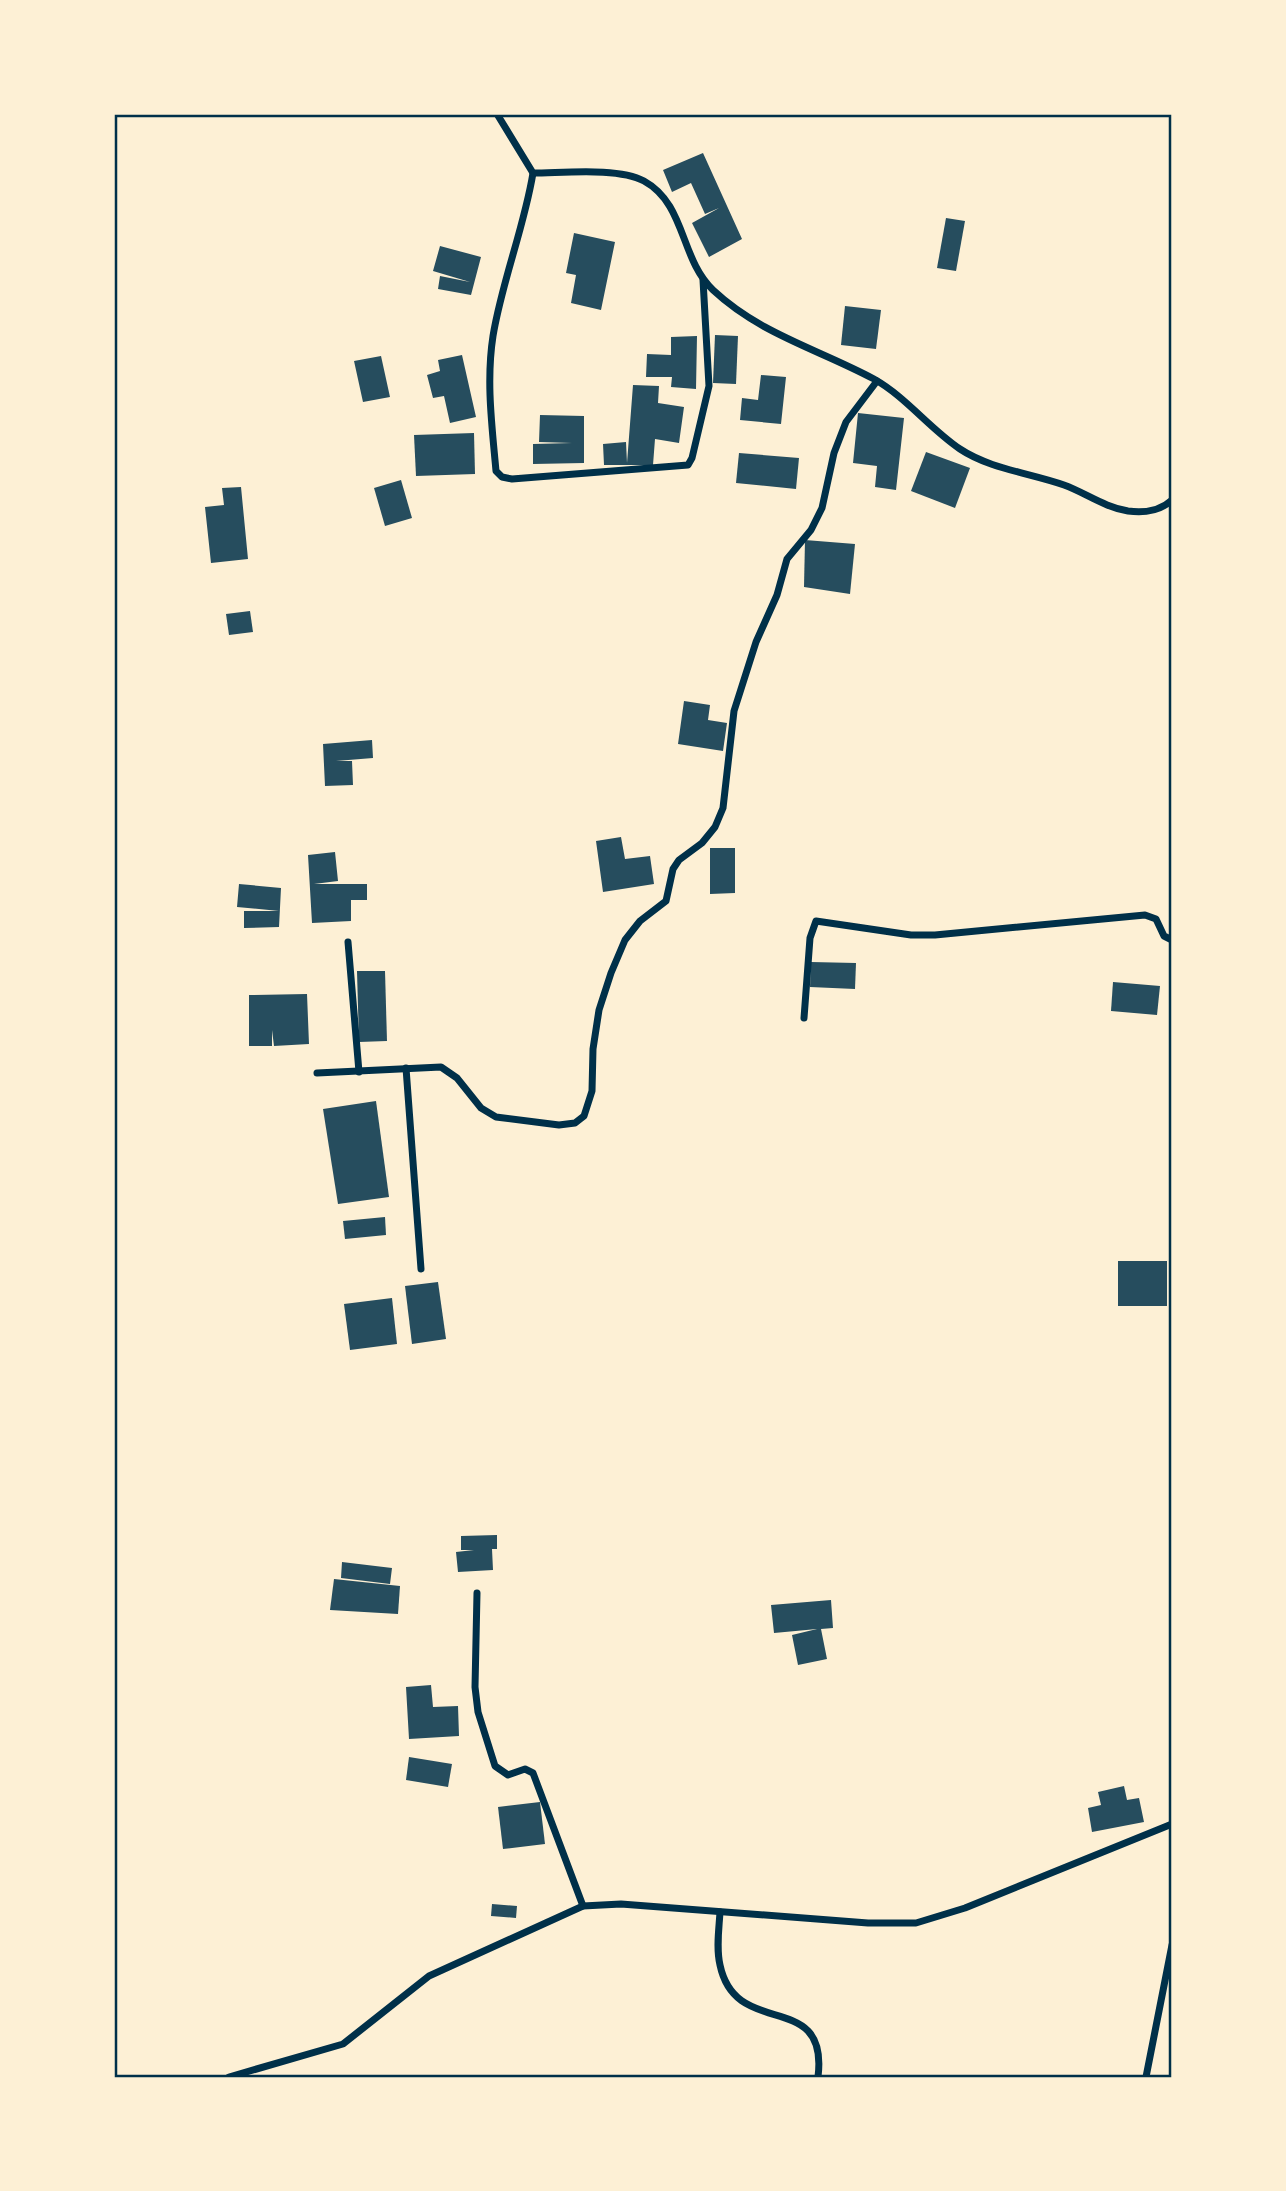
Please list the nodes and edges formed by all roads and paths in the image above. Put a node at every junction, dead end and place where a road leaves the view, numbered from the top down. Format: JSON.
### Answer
{"nodes":[{"id":1,"x":497,"y":114,"type":"edge"},
{"id":2,"x":533,"y":173,"type":"junction"},
{"id":3,"x":703,"y":276,"type":"junction"},
{"id":4,"x":877,"y":381,"type":"junction"},
{"id":5,"x":1172,"y":500,"type":"edge"},
{"id":6,"x":1172,"y":940,"type":"edge"},
{"id":7,"x":348,"y":942,"type":"dead end"},
{"id":8,"x":804,"y":1017,"type":"dead end"},
{"id":9,"x":406,"y":1068,"type":"junction"},
{"id":10,"x":359,"y":1072,"type":"junction"},
{"id":11,"x":317,"y":1073,"type":"dead end"},
{"id":12,"x":421,"y":1269,"type":"dead end"},
{"id":13,"x":477,"y":1593,"type":"dead end"},
{"id":14,"x":1172,"y":1824,"type":"edge"},
{"id":15,"x":583,"y":1906,"type":"junction"},
{"id":16,"x":720,"y":1912,"type":"junction"},
{"id":17,"x":1172,"y":1945,"type":"edge"},
{"id":18,"x":229,"y":2077,"type":"edge"},
{"id":19,"x":818,"y":2077,"type":"edge"},
{"id":20,"x":1146,"y":2077,"type":"edge"}],
"edges":[{"from":1,"to":2,"type":"street"},
{"from":2,"to":3,"type":"street"},
{"from":2,"to":3,"type":"street"},
{"from":3,"to":4,"type":"street"},
{"from":4,"to":5,"type":"street"},
{"from":4,"to":9,"type":"street"},
{"from":6,"to":8,"type":"street"},
{"from":7,"to":10,"type":"street"},
{"from":9,"to":10,"type":"street"},
{"from":9,"to":12,"type":"street"},
{"from":10,"to":11,"type":"street"},
{"from":13,"to":15,"type":"street"},
{"from":14,"to":16,"type":"street"},
{"from":15,"to":16,"type":"street"},
{"from":15,"to":18,"type":"street"},
{"from":16,"to":19,"type":"street"},
{"from":17,"to":20,"type":"street"}]}
